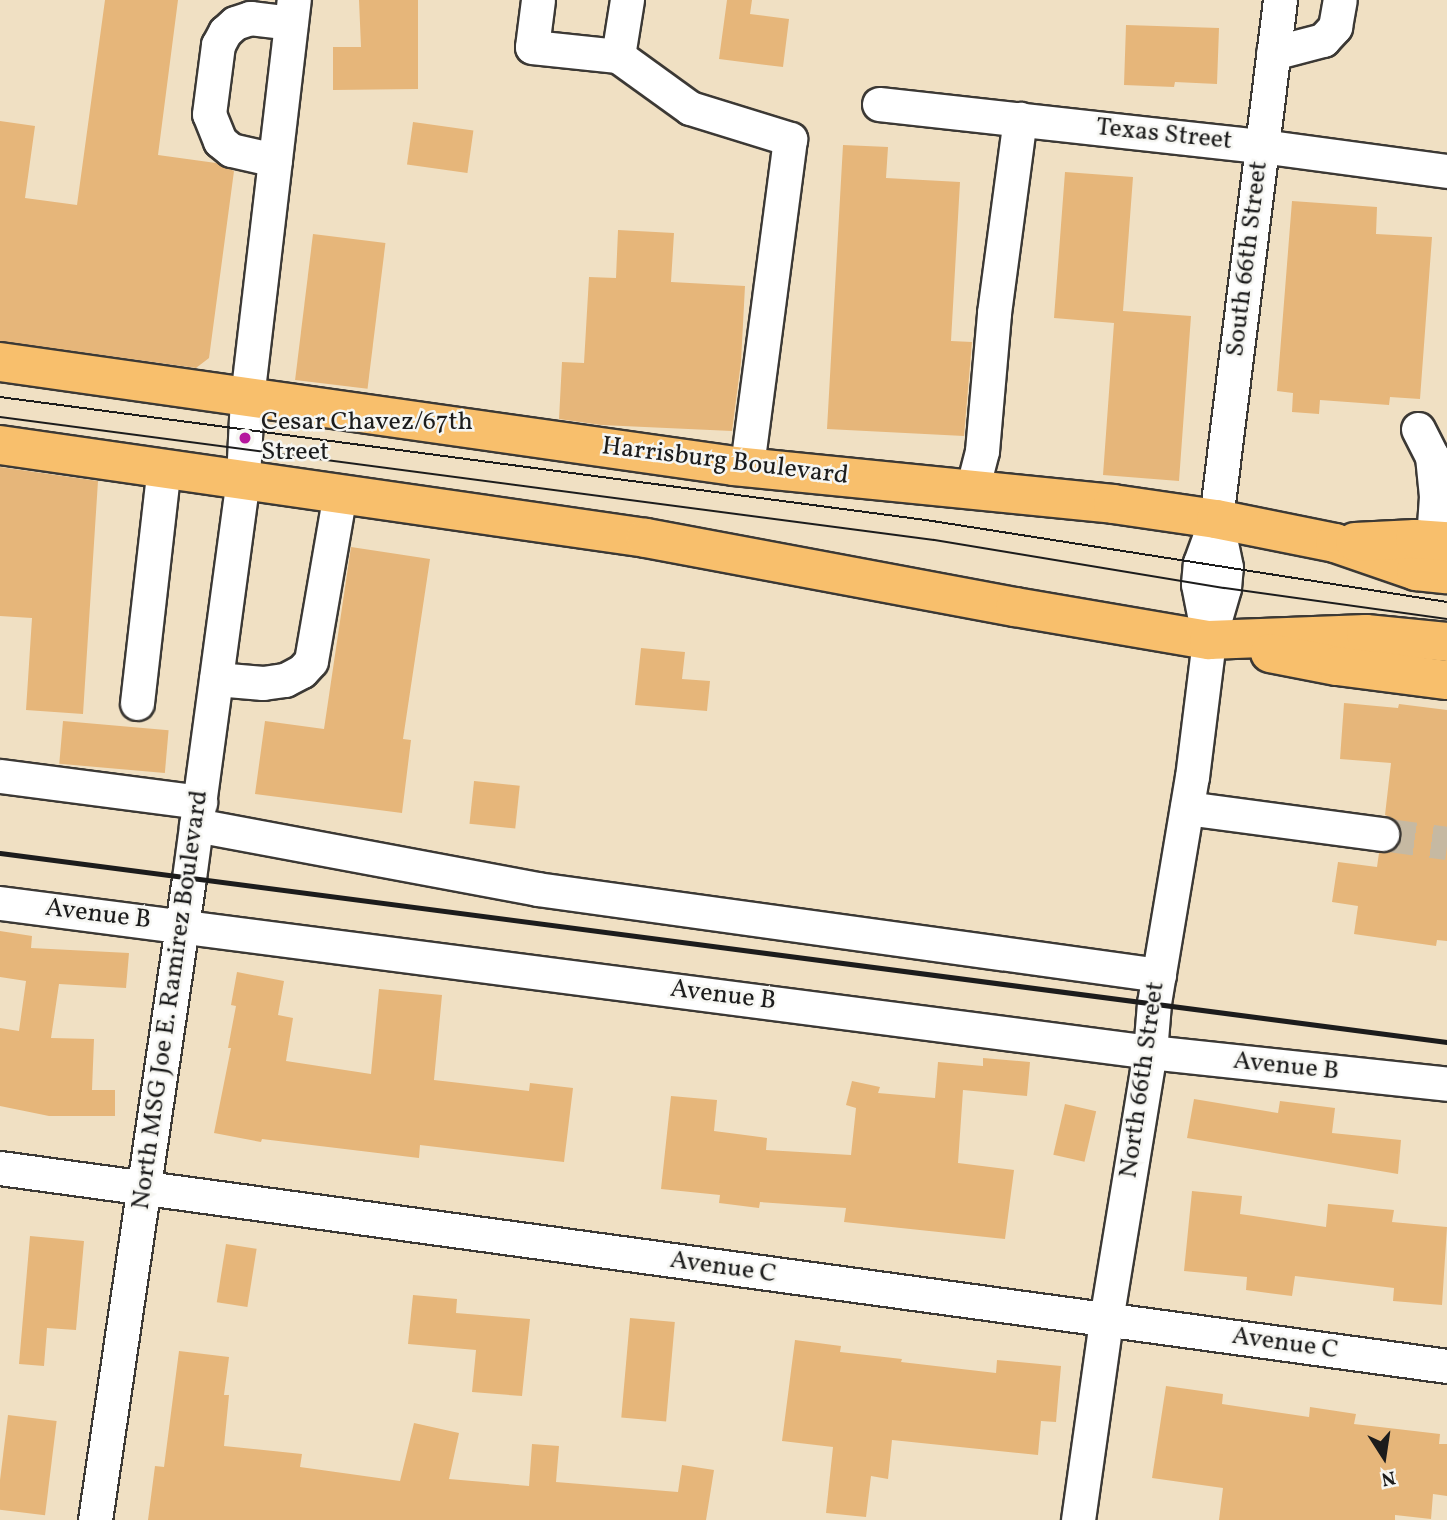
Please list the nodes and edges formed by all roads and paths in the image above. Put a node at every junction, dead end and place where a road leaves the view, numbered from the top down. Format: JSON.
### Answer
{"nodes":[{"id":1,"x":538,"y":0,"type":"edge"},
{"id":2,"x":626,"y":0,"type":"edge"},
{"id":3,"x":1280,"y":0,"type":"edge"},
{"id":4,"x":1340,"y":0,"type":"edge"},
{"id":5,"x":293,"y":11,"type":"edge"},
{"id":6,"x":1273,"y":53,"type":"junction"},
{"id":7,"x":618,"y":56,"type":"junction"},
{"id":8,"x":879,"y":104,"type":"dead end"},
{"id":9,"x":1020,"y":120,"type":"junction"},
{"id":10,"x":1262,"y":146,"type":"junction"},
{"id":11,"x":275,"y":160,"type":"junction"},
{"id":12,"x":1447,"y":171,"type":"edge"},
{"id":13,"x":0,"y":362,"type":"edge"},
{"id":14,"x":247,"y":398,"type":"junction"},
{"id":15,"x":1418,"y":429,"type":"dead end"},
{"id":16,"x":0,"y":445,"type":"edge"},
{"id":17,"x":164,"y":467,"type":"junction"},
{"id":18,"x":747,"y":467,"type":"junction"},
{"id":19,"x":243,"y":479,"type":"junction"},
{"id":20,"x":972,"y":490,"type":"junction"},
{"id":21,"x":340,"y":493,"type":"junction"},
{"id":22,"x":1216,"y":519,"type":"junction"},
{"id":23,"x":1440,"y":540,"type":"edge"},
{"id":24,"x":1335,"y":543,"type":"junction"},
{"id":25,"x":1447,"y":575,"type":"edge"},
{"id":26,"x":1209,"y":640,"type":"junction"},
{"id":27,"x":1447,"y":642,"type":"edge"},
{"id":28,"x":216,"y":679,"type":"junction"},
{"id":29,"x":1447,"y":680,"type":"edge"},
{"id":30,"x":137,"y":703,"type":"dead end"},
{"id":31,"x":0,"y":776,"type":"edge"},
{"id":32,"x":1187,"y":808,"type":"junction"},
{"id":33,"x":198,"y":814,"type":"junction"},
{"id":34,"x":1382,"y":834,"type":"tunnel mouth"},
{"id":35,"x":0,"y":903,"type":"edge"},
{"id":36,"x":183,"y":925,"type":"junction"},
{"id":37,"x":1159,"y":975,"type":"junction"},
{"id":38,"x":1150,"y":1052,"type":"junction"},
{"id":39,"x":1447,"y":1084,"type":"edge"},
{"id":40,"x":0,"y":1168,"type":"edge"},
{"id":41,"x":144,"y":1189,"type":"junction"},
{"id":42,"x":1106,"y":1320,"type":"junction"},
{"id":43,"x":1447,"y":1366,"type":"edge"},
{"id":44,"x":95,"y":1520,"type":"edge"},
{"id":45,"x":1078,"y":1520,"type":"edge"}],
"edges":[{"from":1,"to":7,"type":"street"},
{"from":2,"to":7,"type":"street"},
{"from":3,"to":6,"type":"street","name":"South 66th Street"},
{"from":4,"to":6,"type":"street"},
{"from":5,"to":11,"type":"street","name":"North MSG Joe E. Ramirez Boulevard"},
{"from":5,"to":11,"type":"street"},
{"from":6,"to":10,"type":"street","name":"South 66th Street"},
{"from":7,"to":18,"type":"street"},
{"from":8,"to":9,"type":"street","name":"Texas Street"},
{"from":9,"to":10,"type":"street","name":"Texas Street"},
{"from":9,"to":20,"type":"street"},
{"from":10,"to":12,"type":"street","name":"Texas Street"},
{"from":10,"to":22,"type":"street","name":"South 66th Street"},
{"from":11,"to":14,"type":"street","name":"North MSG Joe E. Ramirez Boulevard"},
{"from":13,"to":14,"type":"main road","name":"Harrisburg Boulevard"},
{"from":14,"to":18,"type":"main road","name":"Harrisburg Boulevard"},
{"from":14,"to":19,"type":"street","name":"North MSG Joe E. Ramirez Boulevard"},
{"from":15,"to":23,"type":"street"},
{"from":16,"to":17,"type":"main road"},
{"from":17,"to":19,"type":"main road"},
{"from":17,"to":30,"type":"street"},
{"from":18,"to":20,"type":"main road","name":"Harrisburg Boulevard"},
{"from":19,"to":21,"type":"main road"},
{"from":19,"to":28,"type":"street","name":"North MSG Joe E. Ramirez Boulevard"},
{"from":20,"to":22,"type":"main road","name":"Harrisburg Boulevard"},
{"from":21,"to":26,"type":"main road"},
{"from":21,"to":28,"type":"street"},
{"from":22,"to":24,"type":"main road","name":"Harrisburg Boulevard"},
{"from":22,"to":26,"type":"street","name":"South 66th Street"},
{"from":23,"to":24,"type":"main road"},
{"from":24,"to":25,"type":"main road","name":"Harrisburg Boulevard"},
{"from":26,"to":27,"type":"main road"},
{"from":26,"to":29,"type":"main road"},
{"from":26,"to":32,"type":"street","name":"North 66th Street"},
{"from":28,"to":33,"type":"street","name":"North MSG Joe E. Ramirez Boulevard"},
{"from":31,"to":33,"type":"street"},
{"from":32,"to":34,"type":"street"},
{"from":32,"to":37,"type":"street","name":"North 66th Street"},
{"from":33,"to":36,"type":"street","name":"North MSG Joe E. Ramirez Boulevard"},
{"from":33,"to":37,"type":"street"},
{"from":35,"to":36,"type":"street","name":"Avenue B"},
{"from":36,"to":38,"type":"street","name":"Avenue B"},
{"from":36,"to":41,"type":"street","name":"North MSG Joe E. Ramirez Boulevard"},
{"from":37,"to":38,"type":"street","name":"North 66th Street"},
{"from":38,"to":39,"type":"street","name":"Avenue B"},
{"from":38,"to":42,"type":"street","name":"North 66th Street"},
{"from":40,"to":41,"type":"street","name":"Avenue C"},
{"from":41,"to":42,"type":"street","name":"Avenue C"},
{"from":41,"to":44,"type":"street","name":"North MSG Joe E. Ramirez Boulevard"},
{"from":42,"to":43,"type":"street","name":"Avenue C"},
{"from":42,"to":45,"type":"street","name":"North 66th Street"}]}
